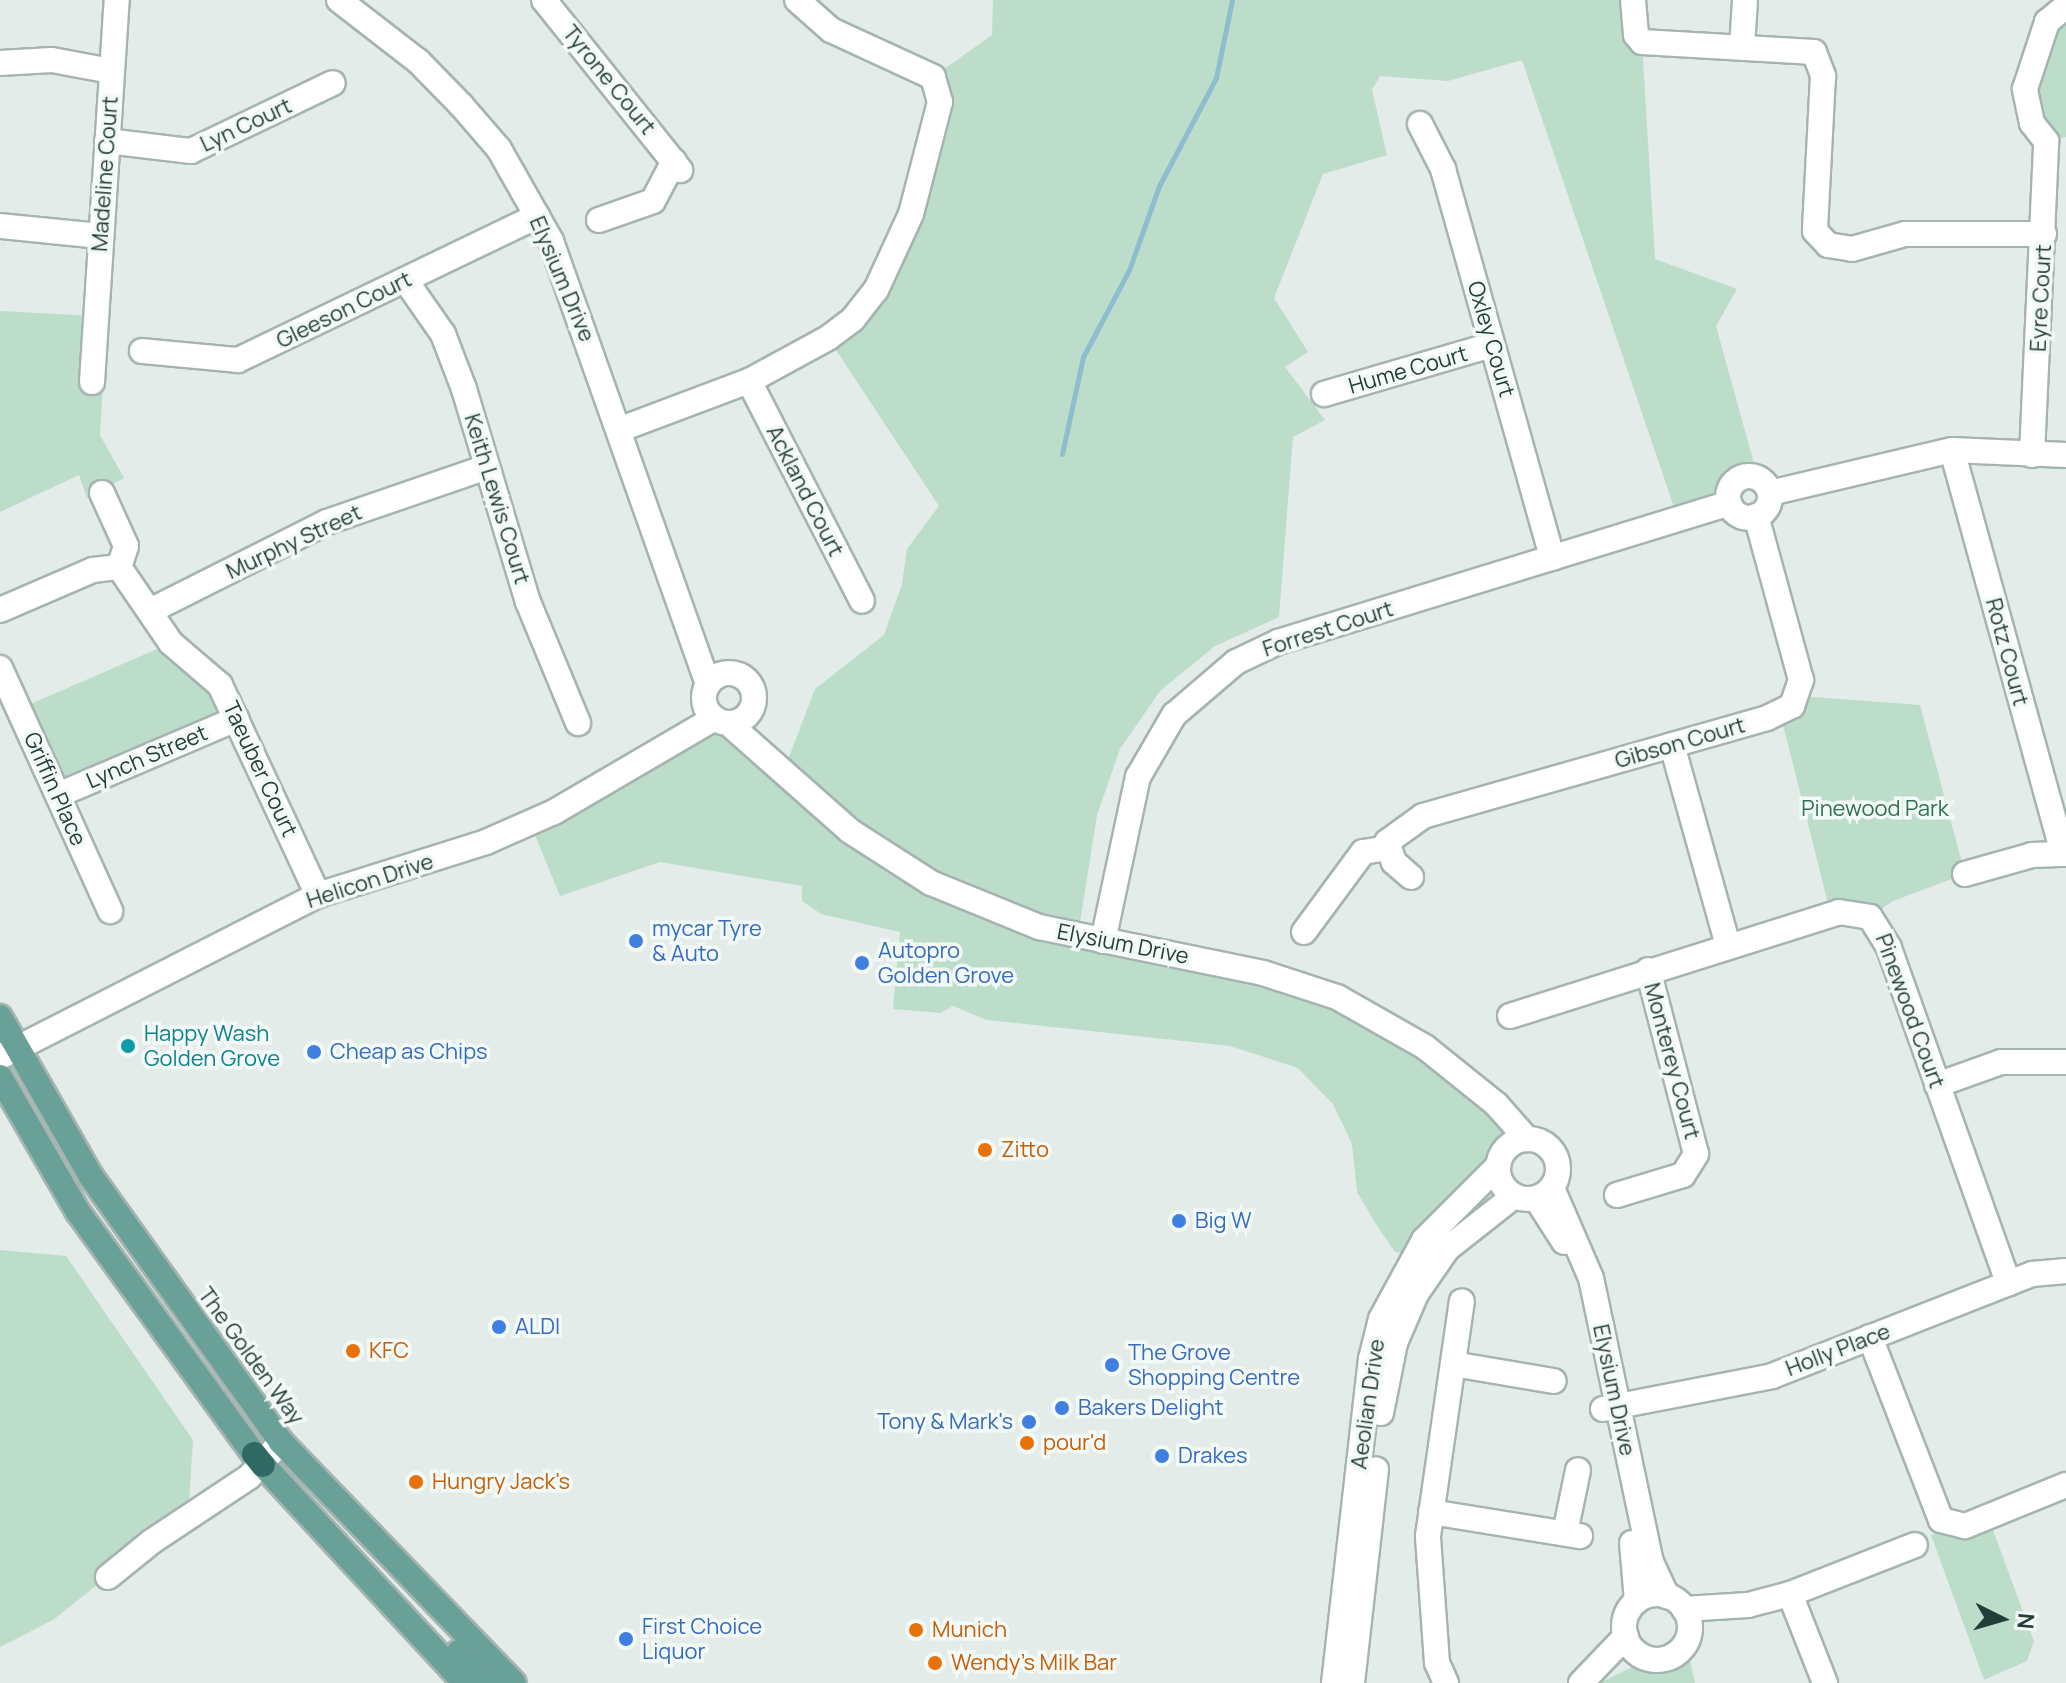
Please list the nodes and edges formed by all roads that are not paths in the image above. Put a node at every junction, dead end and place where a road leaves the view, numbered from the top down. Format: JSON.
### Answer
{"nodes":[{"id":1,"x":117,"y":0,"type":"edge"},
{"id":2,"x":339,"y":0,"type":"edge"},
{"id":3,"x":544,"y":0,"type":"edge"},
{"id":4,"x":797,"y":0,"type":"edge"},
{"id":5,"x":1633,"y":0,"type":"edge"},
{"id":6,"x":1745,"y":0,"type":"edge"},
{"id":7,"x":2060,"y":4,"type":"edge"},
{"id":8,"x":1742,"y":47,"type":"junction"},
{"id":9,"x":0,"y":63,"type":"edge"},
{"id":10,"x":111,"y":71,"type":"junction"},
{"id":11,"x":333,"y":83,"type":"dead end"},
{"id":12,"x":1420,"y":124,"type":"dead end"},
{"id":13,"x":2056,"y":139,"type":"edge"},
{"id":14,"x":107,"y":141,"type":"junction"},
{"id":15,"x":537,"y":216,"type":"junction"},
{"id":16,"x":599,"y":220,"type":"dead end"},
{"id":17,"x":0,"y":226,"type":"edge"},
{"id":18,"x":2044,"y":234,"type":"junction"},
{"id":19,"x":101,"y":236,"type":"junction"},
{"id":20,"x":406,"y":281,"type":"junction"},
{"id":21,"x":1492,"y":345,"type":"junction"},
{"id":22,"x":142,"y":351,"type":"dead end"},
{"id":23,"x":749,"y":381,"type":"junction"},
{"id":24,"x":92,"y":382,"type":"dead end"},
{"id":25,"x":1324,"y":394,"type":"dead end"},
{"id":26,"x":621,"y":429,"type":"junction"},
{"id":27,"x":1952,"y":450,"type":"junction"},
{"id":28,"x":2032,"y":455,"type":"junction"},
{"id":29,"x":2066,"y":455,"type":"edge"},
{"id":30,"x":487,"y":467,"type":"junction"},
{"id":31,"x":102,"y":493,"type":"dead end"},
{"id":32,"x":1770,"y":493,"type":"junction"},
{"id":33,"x":1729,"y":503,"type":"junction"},
{"id":34,"x":1756,"y":516,"type":"junction"},
{"id":35,"x":1552,"y":558,"type":"junction"},
{"id":36,"x":124,"y":573,"type":"junction"},
{"id":37,"x":862,"y":601,"type":"dead end"},
{"id":38,"x":0,"y":610,"type":"edge"},
{"id":39,"x":150,"y":611,"type":"junction"},
{"id":40,"x":0,"y":668,"type":"edge"},
{"id":41,"x":716,"y":701,"type":"junction"},
{"id":42,"x":751,"y":709,"type":"junction"},
{"id":43,"x":236,"y":719,"type":"junction"},
{"id":44,"x":578,"y":723,"type":"dead end"},
{"id":45,"x":1672,"y":745,"type":"junction"},
{"id":46,"x":784,"y":770,"type":"junction"},
{"id":47,"x":58,"y":795,"type":"junction"},
{"id":48,"x":1387,"y":848,"type":"junction"},
{"id":49,"x":2064,"y":854,"type":"edge"},
{"id":50,"x":1965,"y":874,"type":"dead end"},
{"id":51,"x":1411,"y":877,"type":"dead end"},
{"id":52,"x":318,"y":895,"type":"junction"},
{"id":53,"x":110,"y":911,"type":"dead end"},
{"id":54,"x":1304,"y":932,"type":"dead end"},
{"id":55,"x":1103,"y":941,"type":"junction"},
{"id":56,"x":1728,"y":946,"type":"junction"},
{"id":57,"x":1648,"y":970,"type":"junction"},
{"id":58,"x":1510,"y":1016,"type":"dead end"},
{"id":59,"x":0,"y":1017,"type":"edge"},
{"id":60,"x":7,"y":1053,"type":"edge"},
{"id":61,"x":2066,"y":1062,"type":"edge"},
{"id":62,"x":0,"y":1077,"type":"edge"},
{"id":63,"x":1937,"y":1085,"type":"junction"},
{"id":64,"x":1475,"y":1090,"type":"junction"},
{"id":65,"x":1527,"y":1139,"type":"junction"},
{"id":66,"x":1502,"y":1158,"type":"junction"},
{"id":67,"x":1534,"y":1194,"type":"junction"},
{"id":68,"x":1617,"y":1195,"type":"dead end"},
{"id":69,"x":2066,"y":1271,"type":"edge"},
{"id":70,"x":2008,"y":1283,"type":"junction"},
{"id":71,"x":1462,"y":1301,"type":"dead end"},
{"id":72,"x":1870,"y":1337,"type":"junction"},
{"id":73,"x":1453,"y":1364,"type":"junction"},
{"id":74,"x":1554,"y":1381,"type":"dead end"},
{"id":75,"x":1610,"y":1407,"type":"junction"},
{"id":76,"x":281,"y":1442,"type":"junction"},
{"id":77,"x":258,"y":1459,"type":"junction"},
{"id":78,"x":1578,"y":1470,"type":"dead end"},
{"id":79,"x":2066,"y":1485,"type":"edge"},
{"id":80,"x":1431,"y":1512,"type":"junction"},
{"id":81,"x":1915,"y":1545,"type":"dead end"},
{"id":82,"x":404,"y":1571,"type":"junction"},
{"id":83,"x":108,"y":1577,"type":"dead end"},
{"id":84,"x":384,"y":1594,"type":"junction"},
{"id":85,"x":1790,"y":1594,"type":"junction"},
{"id":86,"x":1637,"y":1601,"type":"junction"},
{"id":87,"x":1680,"y":1612,"type":"junction"},
{"id":88,"x":1626,"y":1636,"type":"junction"},
{"id":89,"x":1641,"y":1656,"type":"junction"},
{"id":90,"x":465,"y":1683,"type":"edge"},
{"id":91,"x":487,"y":1683,"type":"edge"},
{"id":92,"x":514,"y":1683,"type":"edge"},
{"id":93,"x":1334,"y":1683,"type":"edge"},
{"id":94,"x":1352,"y":1683,"type":"edge"},
{"id":95,"x":1446,"y":1683,"type":"edge"},
{"id":96,"x":1583,"y":1683,"type":"edge"},
{"id":97,"x":1825,"y":1683,"type":"edge"}],
"edges":[{"from":1,"to":10,"type":"street","name":"Madeline Court"},
{"from":2,"to":15,"type":"street","name":"Elysium Drive"},
{"from":3,"to":16,"type":"street","name":"Tyrone Court"},
{"from":4,"to":23,"type":"street"},
{"from":5,"to":8,"type":"street"},
{"from":6,"to":8,"type":"street"},
{"from":7,"to":13,"type":"street"},
{"from":8,"to":18,"type":"street"},
{"from":9,"to":10,"type":"street"},
{"from":10,"to":14,"type":"street","name":"Madeline Court"},
{"from":11,"to":14,"type":"street","name":"Lyn Court"},
{"from":12,"to":21,"type":"street","name":"Oxley Court"},
{"from":13,"to":18,"type":"street","name":"Eyre Court"},
{"from":14,"to":19,"type":"street","name":"Madeline Court"},
{"from":15,"to":20,"type":"street","name":"Gleeson Court"},
{"from":15,"to":26,"type":"street","name":"Elysium Drive"},
{"from":17,"to":19,"type":"street"},
{"from":18,"to":28,"type":"street","name":"Eyre Court"},
{"from":19,"to":24,"type":"street","name":"Madeline Court"},
{"from":20,"to":22,"type":"street","name":"Gleeson Court"},
{"from":20,"to":30,"type":"street","name":"Keith Lewis Court"},
{"from":21,"to":25,"type":"street","name":"Hume Court"},
{"from":21,"to":35,"type":"street","name":"Oxley Court"},
{"from":23,"to":26,"type":"street"},
{"from":23,"to":37,"type":"street","name":"Ackland Court"},
{"from":26,"to":41,"type":"street","name":"Elysium Drive"},
{"from":27,"to":28,"type":"street"},
{"from":27,"to":32,"type":"street"},
{"from":27,"to":49,"type":"street","name":"Rotz Court"},
{"from":28,"to":29,"type":"street"},
{"from":30,"to":39,"type":"street","name":"Murphy Street"},
{"from":30,"to":44,"type":"street","name":"Keith Lewis Court"},
{"from":31,"to":36,"type":"street"},
{"from":32,"to":33,"type":"street"},
{"from":32,"to":34,"type":"street"},
{"from":33,"to":34,"type":"street"},
{"from":33,"to":35,"type":"street","name":"Forrest Court"},
{"from":34,"to":45,"type":"street","name":"Gibson Court"},
{"from":35,"to":55,"type":"street","name":"Forrest Court"},
{"from":36,"to":38,"type":"street"},
{"from":36,"to":39,"type":"street","name":"Taeuber Court"},
{"from":39,"to":43,"type":"street","name":"Taeuber Court"},
{"from":40,"to":47,"type":"street","name":"Griffin Place"},
{"from":41,"to":42,"type":"street","name":"Helicon Drive"},
{"from":41,"to":42,"type":"street","name":"Elysium Drive"},
{"from":41,"to":46,"type":"street","name":"Elysium Drive"},
{"from":41,"to":52,"type":"street","name":"Helicon Drive"},
{"from":42,"to":46,"type":"street","name":"Elysium Drive"},
{"from":43,"to":47,"type":"street","name":"Lynch Street"},
{"from":43,"to":52,"type":"street","name":"Taeuber Court"},
{"from":45,"to":48,"type":"street","name":"Gibson Court"},
{"from":45,"to":56,"type":"street"},
{"from":46,"to":55,"type":"street","name":"Elysium Drive"},
{"from":47,"to":53,"type":"street","name":"Griffin Place"},
{"from":48,"to":51,"type":"street"},
{"from":48,"to":54,"type":"street","name":"Gibson Court"},
{"from":49,"to":50,"type":"street","name":"Rotz Court"},
{"from":52,"to":60,"type":"street","name":"Helicon Drive"},
{"from":55,"to":64,"type":"street","name":"Elysium Drive"},
{"from":56,"to":57,"type":"street","name":"Pinewood Court"},
{"from":56,"to":63,"type":"street","name":"Pinewood Court"},
{"from":57,"to":58,"type":"street","name":"Pinewood Court"},
{"from":57,"to":68,"type":"street","name":"Monterey Court"},
{"from":59,"to":60,"type":"main road","name":"The Golden Way"},
{"from":60,"to":76,"type":"main road","name":"The Golden Way"},
{"from":61,"to":63,"type":"street"},
{"from":62,"to":77,"type":"main road"},
{"from":63,"to":70,"type":"street","name":"Pinewood Court"},
{"from":64,"to":65,"type":"street","name":"Elysium Drive"},
{"from":64,"to":66,"type":"street","name":"Elysium Drive"},
{"from":65,"to":66,"type":"street"},
{"from":65,"to":67,"type":"street"},
{"from":66,"to":67,"type":"street"},
{"from":66,"to":93,"type":"street","name":"Aeolian Drive"},
{"from":67,"to":75,"type":"street","name":"Elysium Drive"},
{"from":67,"to":94,"type":"street","name":"Aeolian Drive"},
{"from":69,"to":70,"type":"street","name":"Holly Place"},
{"from":70,"to":72,"type":"street","name":"Holly Place"},
{"from":71,"to":73,"type":"street"},
{"from":72,"to":75,"type":"street","name":"Holly Place"},
{"from":72,"to":79,"type":"street"},
{"from":73,"to":74,"type":"street"},
{"from":73,"to":80,"type":"street"},
{"from":75,"to":86,"type":"street","name":"Elysium Drive"},
{"from":75,"to":87,"type":"street","name":"Elysium Drive"},
{"from":76,"to":77,"type":"street"},
{"from":76,"to":82,"type":"main road","name":"The Golden Way"},
{"from":77,"to":83,"type":"street"},
{"from":77,"to":84,"type":"main road"},
{"from":78,"to":80,"type":"street"},
{"from":80,"to":95,"type":"street"},
{"from":81,"to":85,"type":"street"},
{"from":82,"to":84,"type":"main road"},
{"from":82,"to":91,"type":"main road"},
{"from":82,"to":92,"type":"main road","name":"The Golden Way"},
{"from":84,"to":90,"type":"main road"},
{"from":85,"to":87,"type":"street"},
{"from":85,"to":97,"type":"street"},
{"from":86,"to":87,"type":"street"},
{"from":86,"to":88,"type":"street"},
{"from":87,"to":89,"type":"street"},
{"from":88,"to":89,"type":"street"},
{"from":88,"to":96,"type":"street"},
{"from":89,"to":96,"type":"street"}]}
